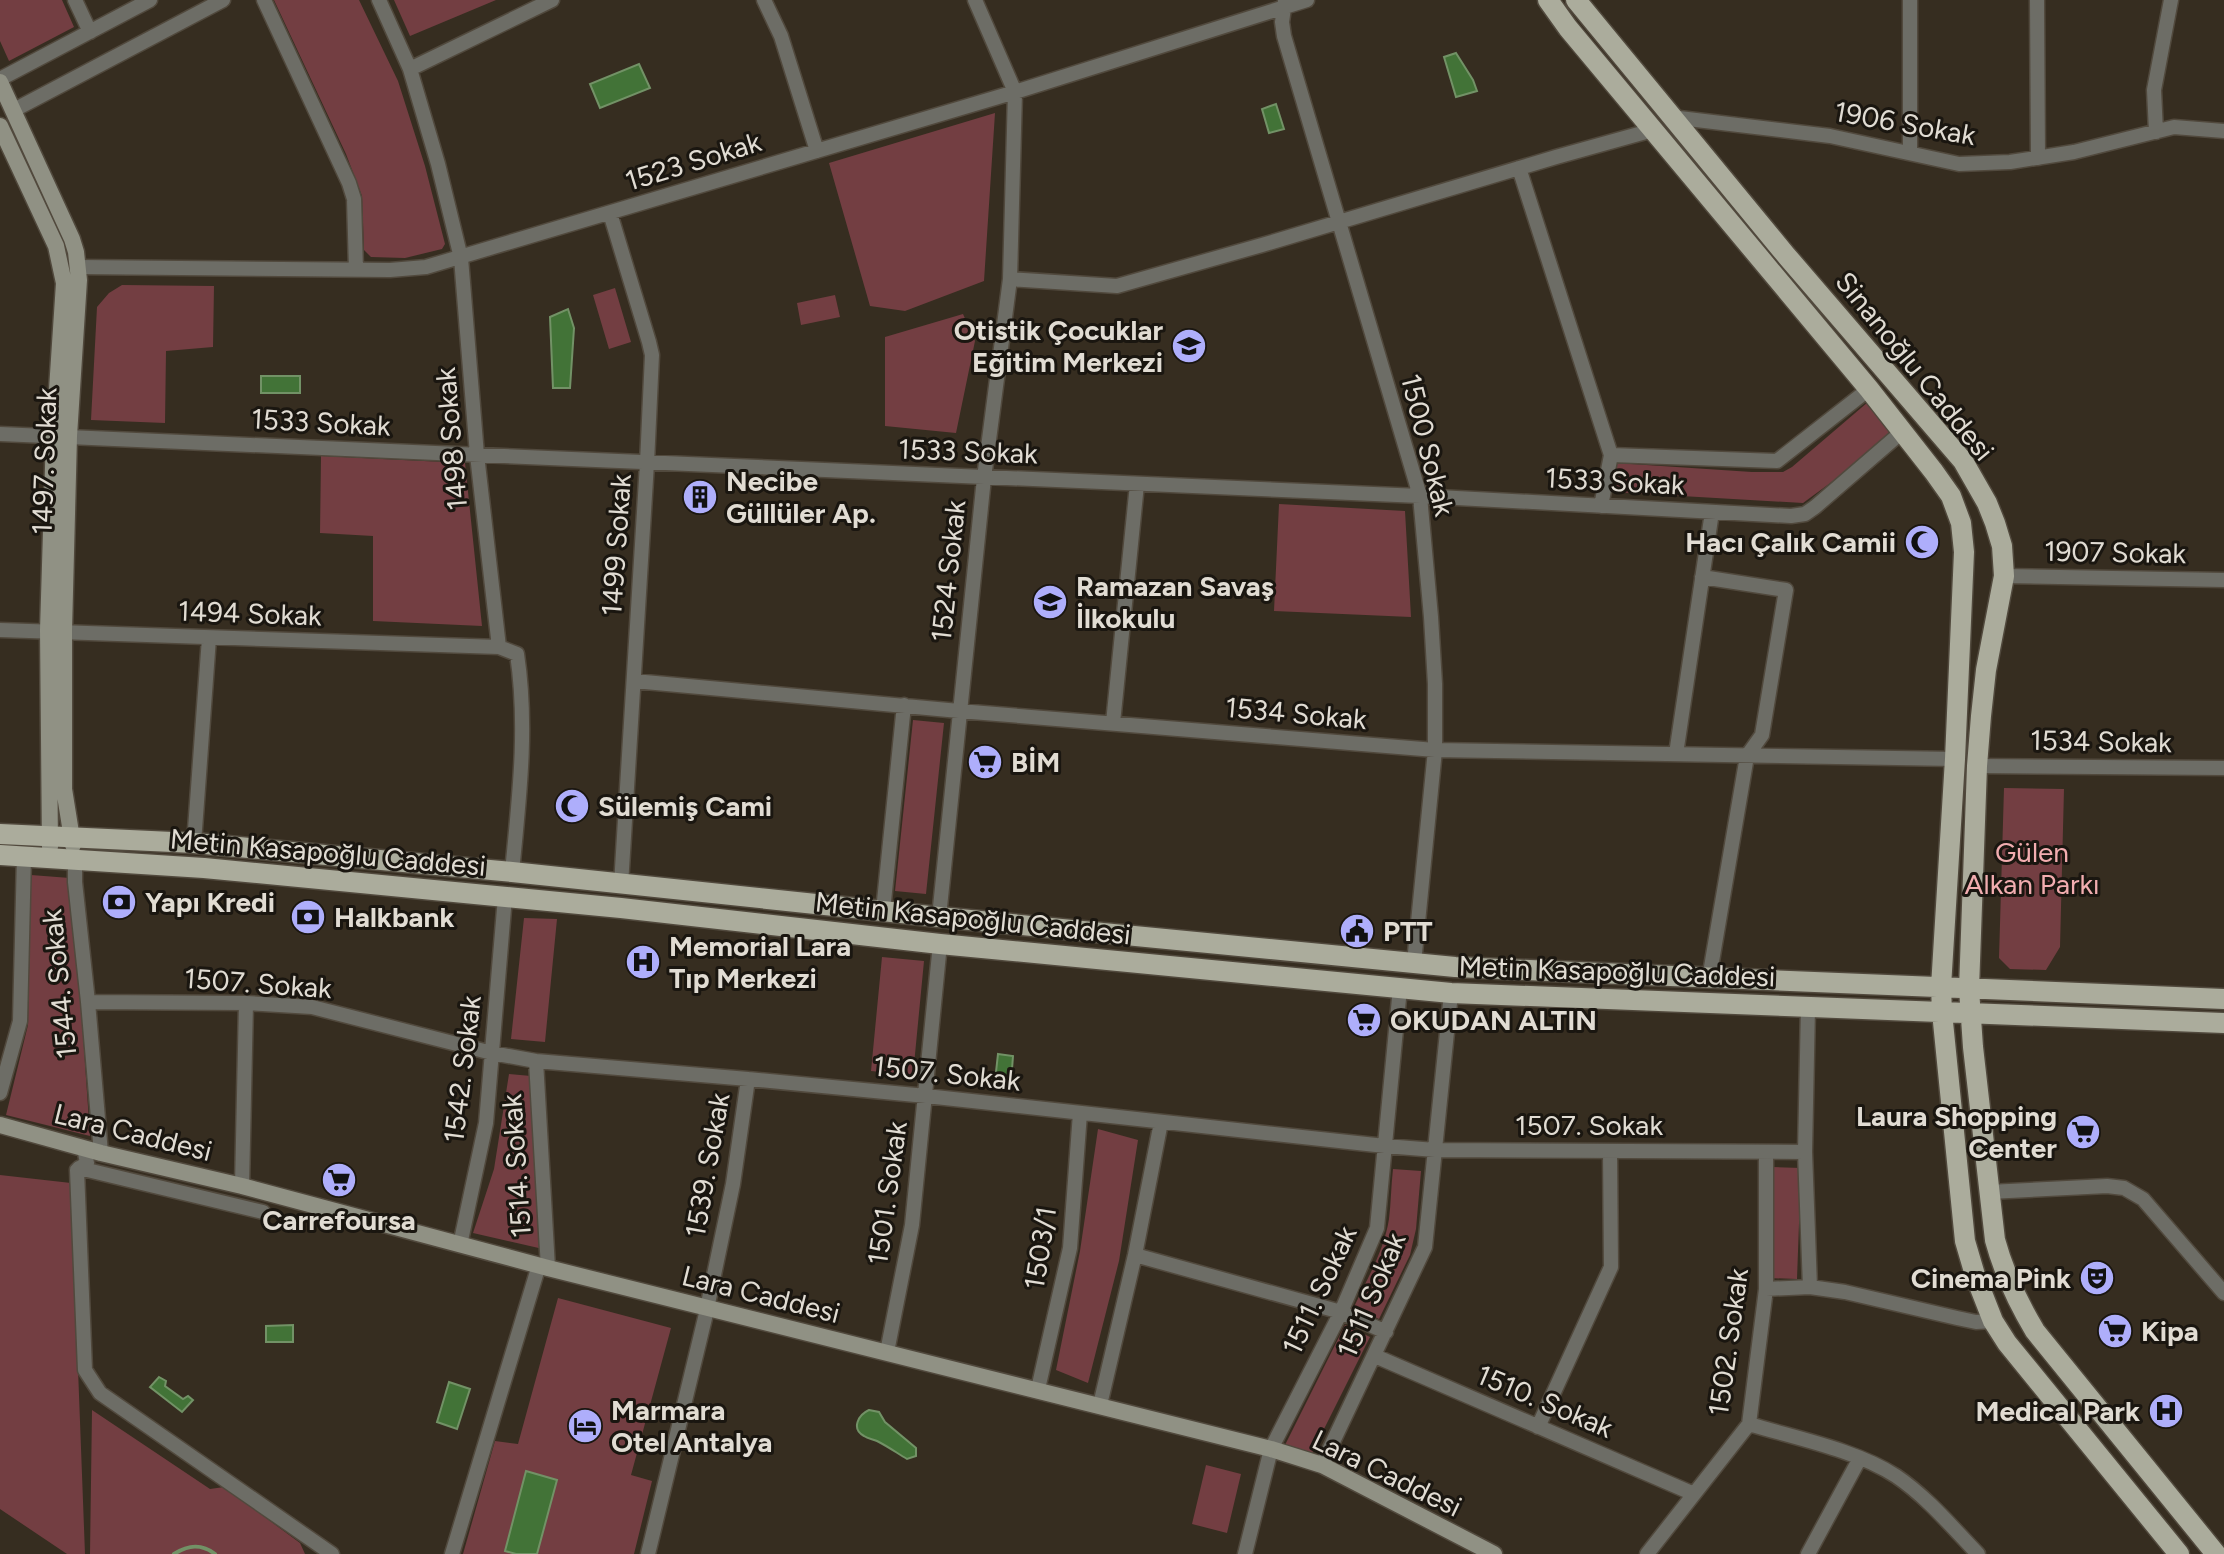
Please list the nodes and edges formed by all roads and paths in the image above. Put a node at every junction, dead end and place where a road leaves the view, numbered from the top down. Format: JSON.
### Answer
{"nodes":[{"id":1,"x":75,"y":0,"type":"edge"},
{"id":2,"x":150,"y":0,"type":"edge"},
{"id":3,"x":223,"y":0,"type":"edge"},
{"id":4,"x":264,"y":0,"type":"edge"},
{"id":5,"x":379,"y":0,"type":"edge"},
{"id":6,"x":552,"y":0,"type":"edge"},
{"id":7,"x":764,"y":0,"type":"edge"},
{"id":8,"x":975,"y":0,"type":"edge"},
{"id":9,"x":1307,"y":0,"type":"edge"},
{"id":10,"x":1548,"y":0,"type":"edge"},
{"id":11,"x":1576,"y":0,"type":"edge"},
{"id":12,"x":1910,"y":0,"type":"edge"},
{"id":13,"x":2037,"y":0,"type":"edge"},
{"id":14,"x":2171,"y":0,"type":"edge"},
{"id":15,"x":1285,"y":4,"type":"edge"},
{"id":16,"x":90,"y":32,"type":"junction"},
{"id":17,"x":410,"y":69,"type":"junction"},
{"id":18,"x":0,"y":80,"type":"edge"},
{"id":19,"x":1015,"y":92,"type":"junction"},
{"id":20,"x":7,"y":114,"type":"edge"},
{"id":21,"x":1671,"y":117,"type":"junction"},
{"id":22,"x":0,"y":126,"type":"edge"},
{"id":23,"x":1653,"y":130,"type":"junction"},
{"id":24,"x":2224,"y":131,"type":"edge"},
{"id":25,"x":2156,"y":132,"type":"junction"},
{"id":26,"x":817,"y":151,"type":"junction"},
{"id":27,"x":1910,"y":152,"type":"junction"},
{"id":28,"x":2038,"y":158,"type":"junction"},
{"id":29,"x":1519,"y":168,"type":"junction"},
{"id":30,"x":610,"y":213,"type":"junction"},
{"id":31,"x":1339,"y":222,"type":"junction"},
{"id":32,"x":461,"y":258,"type":"junction"},
{"id":33,"x":78,"y":267,"type":"junction"},
{"id":34,"x":356,"y":270,"type":"junction"},
{"id":35,"x":1010,"y":279,"type":"junction"},
{"id":36,"x":1869,"y":389,"type":"junction"},
{"id":37,"x":1903,"y":431,"type":"junction"},
{"id":38,"x":0,"y":434,"type":"edge"},
{"id":39,"x":61,"y":435,"type":"junction"},
{"id":40,"x":477,"y":455,"type":"junction"},
{"id":41,"x":1611,"y":455,"type":"junction"},
{"id":42,"x":647,"y":463,"type":"junction"},
{"id":43,"x":984,"y":478,"type":"junction"},
{"id":44,"x":1137,"y":484,"type":"junction"},
{"id":45,"x":1420,"y":496,"type":"junction"},
{"id":46,"x":1601,"y":506,"type":"junction"},
{"id":47,"x":1712,"y":512,"type":"junction"},
{"id":48,"x":2004,"y":576,"type":"junction"},
{"id":49,"x":1702,"y":577,"type":"junction"},
{"id":50,"x":2224,"y":580,"type":"edge"},
{"id":51,"x":0,"y":630,"type":"edge"},
{"id":52,"x":56,"y":630,"type":"junction"},
{"id":53,"x":209,"y":638,"type":"junction"},
{"id":54,"x":499,"y":647,"type":"junction"},
{"id":55,"x":634,"y":681,"type":"junction"},
{"id":56,"x":904,"y":705,"type":"junction"},
{"id":57,"x":959,"y":711,"type":"junction"},
{"id":58,"x":1113,"y":723,"type":"junction"},
{"id":59,"x":1435,"y":750,"type":"junction"},
{"id":60,"x":1676,"y":754,"type":"junction"},
{"id":61,"x":1747,"y":756,"type":"junction"},
{"id":62,"x":1955,"y":759,"type":"junction"},
{"id":63,"x":1977,"y":766,"type":"junction"},
{"id":64,"x":2224,"y":768,"type":"edge"},
{"id":65,"x":0,"y":834,"type":"edge"},
{"id":66,"x":194,"y":843,"type":"junction"},
{"id":67,"x":50,"y":847,"type":"junction"},
{"id":68,"x":74,"y":849,"type":"junction"},
{"id":69,"x":0,"y":855,"type":"edge"},
{"id":70,"x":24,"y":856,"type":"junction"},
{"id":71,"x":512,"y":872,"type":"junction"},
{"id":72,"x":621,"y":885,"type":"junction"},
{"id":73,"x":505,"y":897,"type":"junction"},
{"id":74,"x":883,"y":911,"type":"junction"},
{"id":75,"x":939,"y":917,"type":"junction"},
{"id":76,"x":940,"y":944,"type":"junction"},
{"id":77,"x":1414,"y":963,"type":"junction"},
{"id":78,"x":1709,"y":979,"type":"junction"},
{"id":79,"x":1941,"y":987,"type":"junction"},
{"id":80,"x":1400,"y":988,"type":"junction"},
{"id":81,"x":1969,"y":989,"type":"junction"},
{"id":82,"x":1451,"y":993,"type":"junction"},
{"id":83,"x":2224,"y":999,"type":"edge"},
{"id":84,"x":88,"y":1002,"type":"junction"},
{"id":85,"x":246,"y":1003,"type":"junction"},
{"id":86,"x":1808,"y":1007,"type":"junction"},
{"id":87,"x":1942,"y":1012,"type":"junction"},
{"id":88,"x":1971,"y":1012,"type":"junction"},
{"id":89,"x":2224,"y":1023,"type":"edge"},
{"id":90,"x":492,"y":1053,"type":"junction"},
{"id":91,"x":536,"y":1061,"type":"junction"},
{"id":92,"x":748,"y":1079,"type":"junction"},
{"id":93,"x":0,"y":1093,"type":"edge"},
{"id":94,"x":926,"y":1096,"type":"junction"},
{"id":95,"x":1080,"y":1113,"type":"junction"},
{"id":96,"x":1161,"y":1122,"type":"junction"},
{"id":97,"x":0,"y":1125,"type":"edge"},
{"id":98,"x":1385,"y":1146,"type":"junction"},
{"id":99,"x":92,"y":1150,"type":"junction"},
{"id":100,"x":1435,"y":1150,"type":"junction"},
{"id":101,"x":1610,"y":1151,"type":"junction"},
{"id":102,"x":1766,"y":1152,"type":"junction"},
{"id":103,"x":1805,"y":1152,"type":"junction"},
{"id":104,"x":79,"y":1168,"type":"junction"},
{"id":105,"x":242,"y":1186,"type":"junction"},
{"id":106,"x":1989,"y":1192,"type":"junction"},
{"id":107,"x":263,"y":1212,"type":"dead end"},
{"id":108,"x":460,"y":1245,"type":"junction"},
{"id":109,"x":1135,"y":1255,"type":"junction"},
{"id":110,"x":544,"y":1266,"type":"junction"},
{"id":111,"x":1810,"y":1287,"type":"junction"},
{"id":112,"x":1766,"y":1289,"type":"junction"},
{"id":113,"x":2224,"y":1293,"type":"edge"},
{"id":114,"x":708,"y":1307,"type":"junction"},
{"id":115,"x":1341,"y":1312,"type":"junction"},
{"id":116,"x":1993,"y":1321,"type":"junction"},
{"id":117,"x":1386,"y":1332,"type":"junction"},
{"id":118,"x":887,"y":1352,"type":"junction"},
{"id":119,"x":1375,"y":1356,"type":"junction"},
{"id":120,"x":1038,"y":1389,"type":"junction"},
{"id":121,"x":1100,"y":1405,"type":"junction"},
{"id":122,"x":1749,"y":1424,"type":"junction"},
{"id":123,"x":1538,"y":1427,"type":"junction"},
{"id":124,"x":1271,"y":1449,"type":"junction"},
{"id":125,"x":1860,"y":1458,"type":"junction"},
{"id":126,"x":1322,"y":1465,"type":"junction"},
{"id":127,"x":1694,"y":1494,"type":"junction"},
{"id":128,"x":332,"y":1554,"type":"edge"},
{"id":129,"x":452,"y":1554,"type":"edge"},
{"id":130,"x":648,"y":1554,"type":"edge"},
{"id":131,"x":1245,"y":1554,"type":"edge"},
{"id":132,"x":1494,"y":1554,"type":"edge"},
{"id":133,"x":1647,"y":1554,"type":"edge"},
{"id":134,"x":1808,"y":1554,"type":"edge"},
{"id":135,"x":1978,"y":1554,"type":"edge"},
{"id":136,"x":2179,"y":1554,"type":"edge"},
{"id":137,"x":2216,"y":1554,"type":"edge"}],
"edges":[{"from":1,"to":16,"type":"street"},
{"from":2,"to":16,"type":"street"},
{"from":3,"to":20,"type":"street"},
{"from":4,"to":34,"type":"street"},
{"from":5,"to":17,"type":"street","name":"1498 Sokak"},
{"from":6,"to":17,"type":"street"},
{"from":7,"to":26,"type":"street"},
{"from":8,"to":19,"type":"street","name":"1524 Sokak"},
{"from":9,"to":15,"type":"street","name":"1523 Sokak"},
{"from":10,"to":23,"type":"main road","name":"Si̇nanoğlu Caddesi"},
{"from":11,"to":21,"type":"main road","name":"Si̇nanoğlu Caddesi"},
{"from":12,"to":27,"type":"street"},
{"from":13,"to":28,"type":"street"},
{"from":14,"to":25,"type":"street"},
{"from":15,"to":19,"type":"street","name":"1523 Sokak"},
{"from":15,"to":31,"type":"street","name":"1500 Sokak"},
{"from":16,"to":18,"type":"street"},
{"from":17,"to":32,"type":"street","name":"1498 Sokak"},
{"from":18,"to":20,"type":"street","name":"1497. Sokak"},
{"from":19,"to":26,"type":"street","name":"1523 Sokak"},
{"from":19,"to":35,"type":"street","name":"1524 Sokak"},
{"from":20,"to":33,"type":"street","name":"1497. Sokak"},
{"from":21,"to":27,"type":"street","name":"1906 Sokak"},
{"from":21,"to":48,"type":"main road","name":"Si̇nanoğlu Caddesi"},
{"from":22,"to":39,"type":"street","name":"1497. Sokak"},
{"from":23,"to":29,"type":"street"},
{"from":23,"to":36,"type":"main road","name":"Si̇nanoğlu Caddesi"},
{"from":24,"to":25,"type":"street","name":"1906 Sokak"},
{"from":25,"to":28,"type":"street","name":"1906 Sokak"},
{"from":26,"to":30,"type":"street","name":"1523 Sokak"},
{"from":27,"to":28,"type":"street","name":"1906 Sokak"},
{"from":29,"to":31,"type":"street"},
{"from":29,"to":41,"type":"street"},
{"from":30,"to":32,"type":"street","name":"1523 Sokak"},
{"from":30,"to":42,"type":"street","name":"1499 Sokak"},
{"from":31,"to":35,"type":"street"},
{"from":31,"to":45,"type":"street","name":"1500 Sokak"},
{"from":32,"to":34,"type":"street","name":"1523 Sokak"},
{"from":32,"to":40,"type":"street","name":"1498 Sokak"},
{"from":33,"to":34,"type":"street","name":"1523 Sokak"},
{"from":33,"to":39,"type":"street","name":"1497. Sokak"},
{"from":35,"to":43,"type":"street","name":"1524 Sokak"},
{"from":36,"to":37,"type":"main road","name":"Si̇nanoğlu Caddesi"},
{"from":36,"to":41,"type":"street"},
{"from":37,"to":47,"type":"street","name":"1533 Sokak"},
{"from":37,"to":62,"type":"main road","name":"Si̇nanoğlu Caddesi"},
{"from":38,"to":39,"type":"street","name":"1533 Sokak"},
{"from":39,"to":40,"type":"street","name":"1533 Sokak"},
{"from":39,"to":52,"type":"street","name":"1497. Sokak"},
{"from":40,"to":42,"type":"street","name":"1533 Sokak"},
{"from":40,"to":54,"type":"street","name":"1498 Sokak"},
{"from":41,"to":46,"type":"street"},
{"from":42,"to":43,"type":"street","name":"1533 Sokak"},
{"from":42,"to":55,"type":"street","name":"1499 Sokak"},
{"from":43,"to":44,"type":"street","name":"1533 Sokak"},
{"from":43,"to":57,"type":"street","name":"1524 Sokak"},
{"from":44,"to":45,"type":"street","name":"1533 Sokak"},
{"from":44,"to":58,"type":"street"},
{"from":45,"to":46,"type":"street","name":"1533 Sokak"},
{"from":45,"to":59,"type":"street","name":"1500 Sokak"},
{"from":46,"to":47,"type":"street","name":"1533 Sokak"},
{"from":47,"to":49,"type":"street"},
{"from":48,"to":50,"type":"street","name":"1907 Sokak"},
{"from":48,"to":63,"type":"main road","name":"Si̇nanoğlu Caddesi"},
{"from":49,"to":60,"type":"street"},
{"from":49,"to":61,"type":"street"},
{"from":51,"to":52,"type":"street","name":"1494 Sokak"},
{"from":52,"to":53,"type":"street","name":"1494 Sokak"},
{"from":52,"to":67,"type":"street","name":"1497. Sokak"},
{"from":52,"to":68,"type":"street","name":"1497. Sokak"},
{"from":53,"to":54,"type":"street","name":"1494 Sokak"},
{"from":53,"to":66,"type":"street"},
{"from":54,"to":71,"type":"street"},
{"from":55,"to":56,"type":"street","name":"1534 Sokak"},
{"from":55,"to":72,"type":"street","name":"1499 Sokak"},
{"from":56,"to":57,"type":"street","name":"1534 Sokak"},
{"from":56,"to":74,"type":"street"},
{"from":57,"to":58,"type":"street","name":"1534 Sokak"},
{"from":57,"to":75,"type":"street","name":"1524 Sokak"},
{"from":58,"to":59,"type":"street","name":"1534 Sokak"},
{"from":59,"to":60,"type":"street","name":"1534 Sokak"},
{"from":59,"to":77,"type":"street","name":"1500 Sokak"},
{"from":60,"to":61,"type":"street","name":"1534 Sokak"},
{"from":61,"to":62,"type":"street","name":"1534 Sokak"},
{"from":61,"to":78,"type":"street"},
{"from":62,"to":79,"type":"main road","name":"Si̇nanoğlu Caddesi"},
{"from":63,"to":64,"type":"street","name":"1534 Sokak"},
{"from":63,"to":81,"type":"main road","name":"Si̇nanoğlu Caddesi"},
{"from":65,"to":67,"type":"main road","name":"Metin Kasapoğlu Caddesi"},
{"from":66,"to":68,"type":"main road","name":"Metin Kasapoğlu Caddesi"},
{"from":66,"to":71,"type":"main road","name":"Metin Kasapoğlu Caddesi"},
{"from":67,"to":68,"type":"main road","name":"Metin Kasapoğlu Caddesi"},
{"from":67,"to":70,"type":"main road","name":"Metin Kasapoğlu Caddesi"},
{"from":68,"to":73,"type":"main road","name":"Metin Kasapoğlu Caddesi"},
{"from":68,"to":84,"type":"street","name":"1544. Sokak"},
{"from":69,"to":70,"type":"main road","name":"Metin Kasapoğlu Caddesi"},
{"from":70,"to":93,"type":"street"},
{"from":71,"to":72,"type":"main road","name":"Metin Kasapoğlu Caddesi"},
{"from":72,"to":74,"type":"main road","name":"Metin Kasapoğlu Caddesi"},
{"from":73,"to":76,"type":"main road","name":"Metin Kasapoğlu Caddesi"},
{"from":73,"to":90,"type":"street","name":"1542. Sokak"},
{"from":74,"to":75,"type":"main road","name":"Metin Kasapoğlu Caddesi"},
{"from":75,"to":77,"type":"main road","name":"Metin Kasapoğlu Caddesi"},
{"from":76,"to":80,"type":"main road","name":"Metin Kasapoğlu Caddesi"},
{"from":76,"to":94,"type":"street","name":"1501. Sokak"},
{"from":77,"to":78,"type":"main road","name":"Metin Kasapoğlu Caddesi"},
{"from":78,"to":79,"type":"main road","name":"Metin Kasapoğlu Caddesi"},
{"from":79,"to":81,"type":"main road","name":"Metin Kasapoğlu Caddesi"},
{"from":79,"to":87,"type":"main road","name":"Si̇nanoğlu Caddesi"},
{"from":80,"to":82,"type":"main road","name":"Metin Kasapoğlu Caddesi"},
{"from":80,"to":98,"type":"street","name":"1511. Sokak"},
{"from":81,"to":83,"type":"main road","name":"Metin Kasapoğlu Caddesi"},
{"from":81,"to":88,"type":"main road","name":"Si̇nanoğlu Caddesi"},
{"from":82,"to":86,"type":"main road","name":"Metin Kasapoğlu Caddesi"},
{"from":82,"to":100,"type":"street","name":"1511 Sokak"},
{"from":84,"to":85,"type":"street","name":"1507. Sokak"},
{"from":84,"to":99,"type":"street","name":"1544. Sokak"},
{"from":85,"to":90,"type":"street","name":"1507. Sokak"},
{"from":85,"to":105,"type":"street"},
{"from":86,"to":87,"type":"main road","name":"Metin Kasapoğlu Caddesi"},
{"from":86,"to":103,"type":"street"},
{"from":87,"to":88,"type":"main road","name":"Metin Kasapoğlu Caddesi"},
{"from":87,"to":116,"type":"main road","name":"Si̇nanoğlu Caddesi"},
{"from":88,"to":89,"type":"main road","name":"Metin Kasapoğlu Caddesi"},
{"from":88,"to":106,"type":"main road","name":"Si̇nanoğlu Caddesi"},
{"from":90,"to":91,"type":"street","name":"1507. Sokak"},
{"from":90,"to":108,"type":"street","name":"1542. Sokak"},
{"from":91,"to":92,"type":"street","name":"1507. Sokak"},
{"from":91,"to":110,"type":"street","name":"1514. Sokak"},
{"from":92,"to":94,"type":"street","name":"1507. Sokak"},
{"from":92,"to":114,"type":"street","name":"1539. Sokak"},
{"from":94,"to":95,"type":"street","name":"1507. Sokak"},
{"from":94,"to":118,"type":"street","name":"1501. Sokak"},
{"from":95,"to":96,"type":"street","name":"1507. Sokak"},
{"from":95,"to":120,"type":"street","name":"1503/1"},
{"from":96,"to":98,"type":"street","name":"1507. Sokak"},
{"from":96,"to":109,"type":"street"},
{"from":97,"to":99,"type":"street","name":"Lara Caddesi"},
{"from":98,"to":100,"type":"street","name":"1507. Sokak"},
{"from":98,"to":115,"type":"street","name":"1511. Sokak"},
{"from":99,"to":104,"type":"street","name":"1544. Sokak"},
{"from":99,"to":105,"type":"street","name":"Lara Caddesi"},
{"from":100,"to":101,"type":"street","name":"1507. Sokak"},
{"from":100,"to":117,"type":"street","name":"1511 Sokak"},
{"from":101,"to":102,"type":"street","name":"1507. Sokak"},
{"from":101,"to":123,"type":"street"},
{"from":102,"to":103,"type":"street","name":"1507. Sokak"},
{"from":102,"to":112,"type":"street","name":"1502. Sokak"},
{"from":103,"to":111,"type":"street"},
{"from":104,"to":107,"type":"street"},
{"from":104,"to":128,"type":"street"},
{"from":105,"to":108,"type":"street","name":"Lara Caddesi"},
{"from":106,"to":113,"type":"street"},
{"from":106,"to":137,"type":"main road","name":"Si̇nanoğlu Caddesi"},
{"from":108,"to":110,"type":"street","name":"Lara Caddesi"},
{"from":109,"to":115,"type":"street"},
{"from":109,"to":121,"type":"street"},
{"from":110,"to":114,"type":"street","name":"Lara Caddesi"},
{"from":110,"to":129,"type":"street"},
{"from":111,"to":112,"type":"street"},
{"from":111,"to":116,"type":"street"},
{"from":112,"to":122,"type":"street","name":"1502. Sokak"},
{"from":114,"to":118,"type":"street","name":"Lara Caddesi"},
{"from":114,"to":130,"type":"street"},
{"from":115,"to":117,"type":"street"},
{"from":115,"to":124,"type":"street","name":"1511. Sokak"},
{"from":116,"to":136,"type":"main road","name":"Si̇nanoğlu Caddesi"},
{"from":117,"to":119,"type":"street","name":"1511 Sokak"},
{"from":118,"to":120,"type":"street","name":"Lara Caddesi"},
{"from":119,"to":123,"type":"street","name":"1510. Sokak"},
{"from":119,"to":126,"type":"street","name":"1511 Sokak"},
{"from":120,"to":121,"type":"street","name":"Lara Caddesi"},
{"from":121,"to":124,"type":"street","name":"Lara Caddesi"},
{"from":122,"to":125,"type":"street"},
{"from":122,"to":127,"type":"street","name":"1502. Sokak"},
{"from":123,"to":127,"type":"street","name":"1510. Sokak"},
{"from":124,"to":126,"type":"street","name":"Lara Caddesi"},
{"from":124,"to":131,"type":"street","name":"1511. Sokak"},
{"from":125,"to":134,"type":"street"},
{"from":125,"to":135,"type":"street"},
{"from":126,"to":132,"type":"street","name":"Lara Caddesi"},
{"from":127,"to":133,"type":"street","name":"1502. Sokak"}]}
